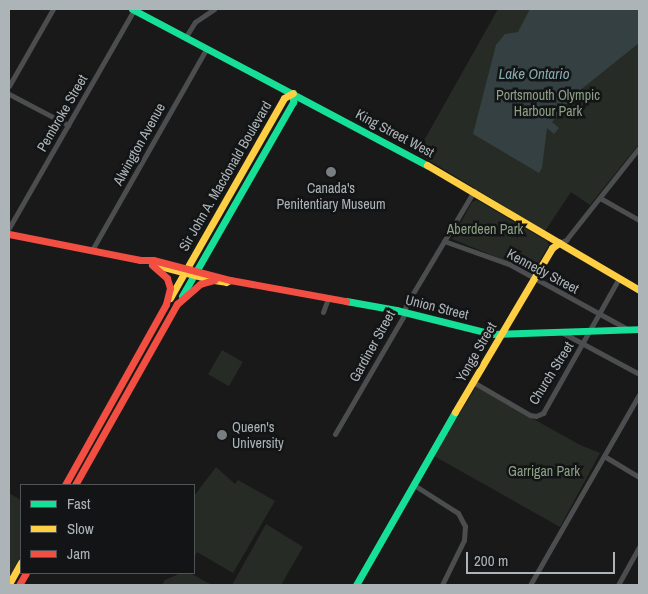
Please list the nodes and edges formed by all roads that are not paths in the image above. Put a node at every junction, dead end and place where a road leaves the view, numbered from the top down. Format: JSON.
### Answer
{"nodes":[{"id":1,"x":53,"y":9,"type":"edge"},
{"id":2,"x":133,"y":9,"type":"edge"},
{"id":3,"x":214,"y":9,"type":"edge"},
{"id":4,"x":186,"y":38,"type":"junction"},
{"id":5,"x":206,"y":49,"type":"junction"},
{"id":6,"x":9,"y":86,"type":"edge"},
{"id":7,"x":293,"y":92,"type":"junction"},
{"id":8,"x":9,"y":94,"type":"edge"},
{"id":9,"x":68,"y":126,"type":"junction"},
{"id":10,"x":638,"y":151,"type":"edge"},
{"id":11,"x":474,"y":191,"type":"junction"},
{"id":12,"x":600,"y":198,"type":"junction"},
{"id":13,"x":639,"y":220,"type":"edge"},
{"id":14,"x":9,"y":228,"type":"edge"},
{"id":15,"x":9,"y":234,"type":"edge"},
{"id":16,"x":444,"y":242,"type":"junction"},
{"id":17,"x":559,"y":243,"type":"junction"},
{"id":18,"x":92,"y":250,"type":"junction"},
{"id":19,"x":140,"y":260,"type":"junction"},
{"id":20,"x":152,"y":265,"type":"junction"},
{"id":21,"x":185,"y":270,"type":"junction"},
{"id":22,"x":195,"y":273,"type":"junction"},
{"id":23,"x":534,"y":278,"type":"junction"},
{"id":24,"x":619,"y":278,"type":"junction"},
{"id":25,"x":214,"y":280,"type":"junction"},
{"id":26,"x":230,"y":280,"type":"junction"},
{"id":27,"x":639,"y":290,"type":"edge"},
{"id":28,"x":328,"y":298,"type":"junction"},
{"id":29,"x":166,"y":304,"type":"junction"},
{"id":30,"x":177,"y":304,"type":"junction"},
{"id":31,"x":323,"y":312,"type":"dead end"},
{"id":32,"x":404,"y":312,"type":"junction"},
{"id":33,"x":598,"y":314,"type":"junction"},
{"id":34,"x":627,"y":329,"type":"junction"},
{"id":35,"x":639,"y":329,"type":"edge"},
{"id":36,"x":589,"y":331,"type":"junction"},
{"id":37,"x":562,"y":332,"type":"junction"},
{"id":38,"x":500,"y":334,"type":"junction"},
{"id":39,"x":584,"y":343,"type":"junction"},
{"id":40,"x":639,"y":374,"type":"edge"},
{"id":41,"x":473,"y":382,"type":"junction"},
{"id":42,"x":639,"y":395,"type":"edge"},
{"id":43,"x":335,"y":434,"type":"dead end"},
{"id":44,"x":604,"y":456,"type":"junction"},
{"id":45,"x":639,"y":477,"type":"edge"},
{"id":46,"x":65,"y":484,"type":"edge"},
{"id":47,"x":76,"y":484,"type":"edge"},
{"id":48,"x":414,"y":485,"type":"junction"},
{"id":49,"x":639,"y":547,"type":"edge"},
{"id":50,"x":20,"y":564,"type":"edge"},
{"id":51,"x":25,"y":574,"type":"edge"},
{"id":52,"x":9,"y":584,"type":"edge"},
{"id":53,"x":19,"y":585,"type":"edge"},
{"id":54,"x":356,"y":585,"type":"edge"},
{"id":55,"x":442,"y":585,"type":"edge"},
{"id":56,"x":530,"y":585,"type":"edge"},
{"id":57,"x":618,"y":585,"type":"edge"}],
"edges":[{"from":1,"to":6,"type":"street"},
{"from":2,"to":4,"type":"main road","name":"King Street West"},
{"from":2,"to":9,"type":"street","name":"Pembroke Street"},
{"from":3,"to":4,"type":"street"},
{"from":4,"to":5,"type":"main road","name":"King Street West"},
{"from":5,"to":7,"type":"main road","name":"King Street West"},
{"from":5,"to":18,"type":"street","name":"Alwington Avenue"},
{"from":7,"to":11,"type":"main road","name":"King Street West"},
{"from":7,"to":21,"type":"main road","name":"Sir John A. Macdonald Boulevard"},
{"from":7,"to":22,"type":"main road","name":"Sir John A. Macdonald Boulevard"},
{"from":8,"to":9,"type":"street"},
{"from":9,"to":14,"type":"street","name":"Pembroke Street"},
{"from":10,"to":12,"type":"street","name":"Yonge Street"},
{"from":11,"to":16,"type":"street","name":"Gardiner Street"},
{"from":11,"to":17,"type":"main road","name":"King Street West"},
{"from":12,"to":13,"type":"street"},
{"from":12,"to":17,"type":"street","name":"Yonge Street"},
{"from":15,"to":18,"type":"main road","name":"Union Street"},
{"from":16,"to":23,"type":"street","name":"Kennedy Street"},
{"from":16,"to":32,"type":"street","name":"Gardiner Street"},
{"from":17,"to":23,"type":"main road","name":"Yonge Street"},
{"from":17,"to":24,"type":"main road","name":"King Street West"},
{"from":18,"to":19,"type":"main road","name":"Union Street"},
{"from":19,"to":20,"type":"main road","name":"Union Street"},
{"from":19,"to":21,"type":"main road","name":"Union Street"},
{"from":20,"to":21,"type":"main road","name":"Union Street"},
{"from":20,"to":29,"type":"main road"},
{"from":21,"to":22,"type":"main road","name":"Union Street"},
{"from":21,"to":29,"type":"main road","name":"Sir John A. Macdonald Boulevard"},
{"from":22,"to":25,"type":"main road","name":"Union Street"},
{"from":22,"to":26,"type":"main road","name":"Union Street"},
{"from":22,"to":30,"type":"main road","name":"Sir John A. Macdonald Boulevard"},
{"from":23,"to":33,"type":"street","name":"Kennedy Street"},
{"from":23,"to":38,"type":"main road","name":"Yonge Street"},
{"from":24,"to":27,"type":"main road","name":"King Street West"},
{"from":24,"to":33,"type":"street","name":"Church Street"},
{"from":25,"to":26,"type":"main road","name":"Union Street"},
{"from":25,"to":30,"type":"main road"},
{"from":26,"to":28,"type":"main road","name":"Union Street"},
{"from":28,"to":31,"type":"street"},
{"from":28,"to":32,"type":"main road","name":"Union Street"},
{"from":29,"to":46,"type":"main road","name":"Sir John A. Macdonald Boulevard"},
{"from":30,"to":47,"type":"main road","name":"Sir John A. Macdonald Boulevard"},
{"from":32,"to":38,"type":"main road","name":"Union Street"},
{"from":32,"to":43,"type":"street","name":"Gardiner Street"},
{"from":33,"to":34,"type":"street","name":"Kennedy Street"},
{"from":33,"to":36,"type":"street","name":"Church Street"},
{"from":34,"to":35,"type":"main road","name":"Union Street"},
{"from":34,"to":36,"type":"main road","name":"Union Street"},
{"from":36,"to":37,"type":"main road","name":"Union Street"},
{"from":36,"to":39,"type":"street","name":"Church Street"},
{"from":37,"to":38,"type":"main road","name":"Union Street"},
{"from":37,"to":39,"type":"street"},
{"from":38,"to":41,"type":"main road","name":"Yonge Street"},
{"from":39,"to":40,"type":"street"},
{"from":39,"to":41,"type":"street","name":"Church Street"},
{"from":41,"to":48,"type":"main road","name":"Yonge Street"},
{"from":42,"to":44,"type":"street"},
{"from":44,"to":45,"type":"street"},
{"from":44,"to":56,"type":"street"},
{"from":48,"to":54,"type":"main road","name":"Yonge Street"},
{"from":48,"to":55,"type":"street"},
{"from":49,"to":57,"type":"street"},
{"from":50,"to":52,"type":"main road"},
{"from":51,"to":53,"type":"main road"}]}
